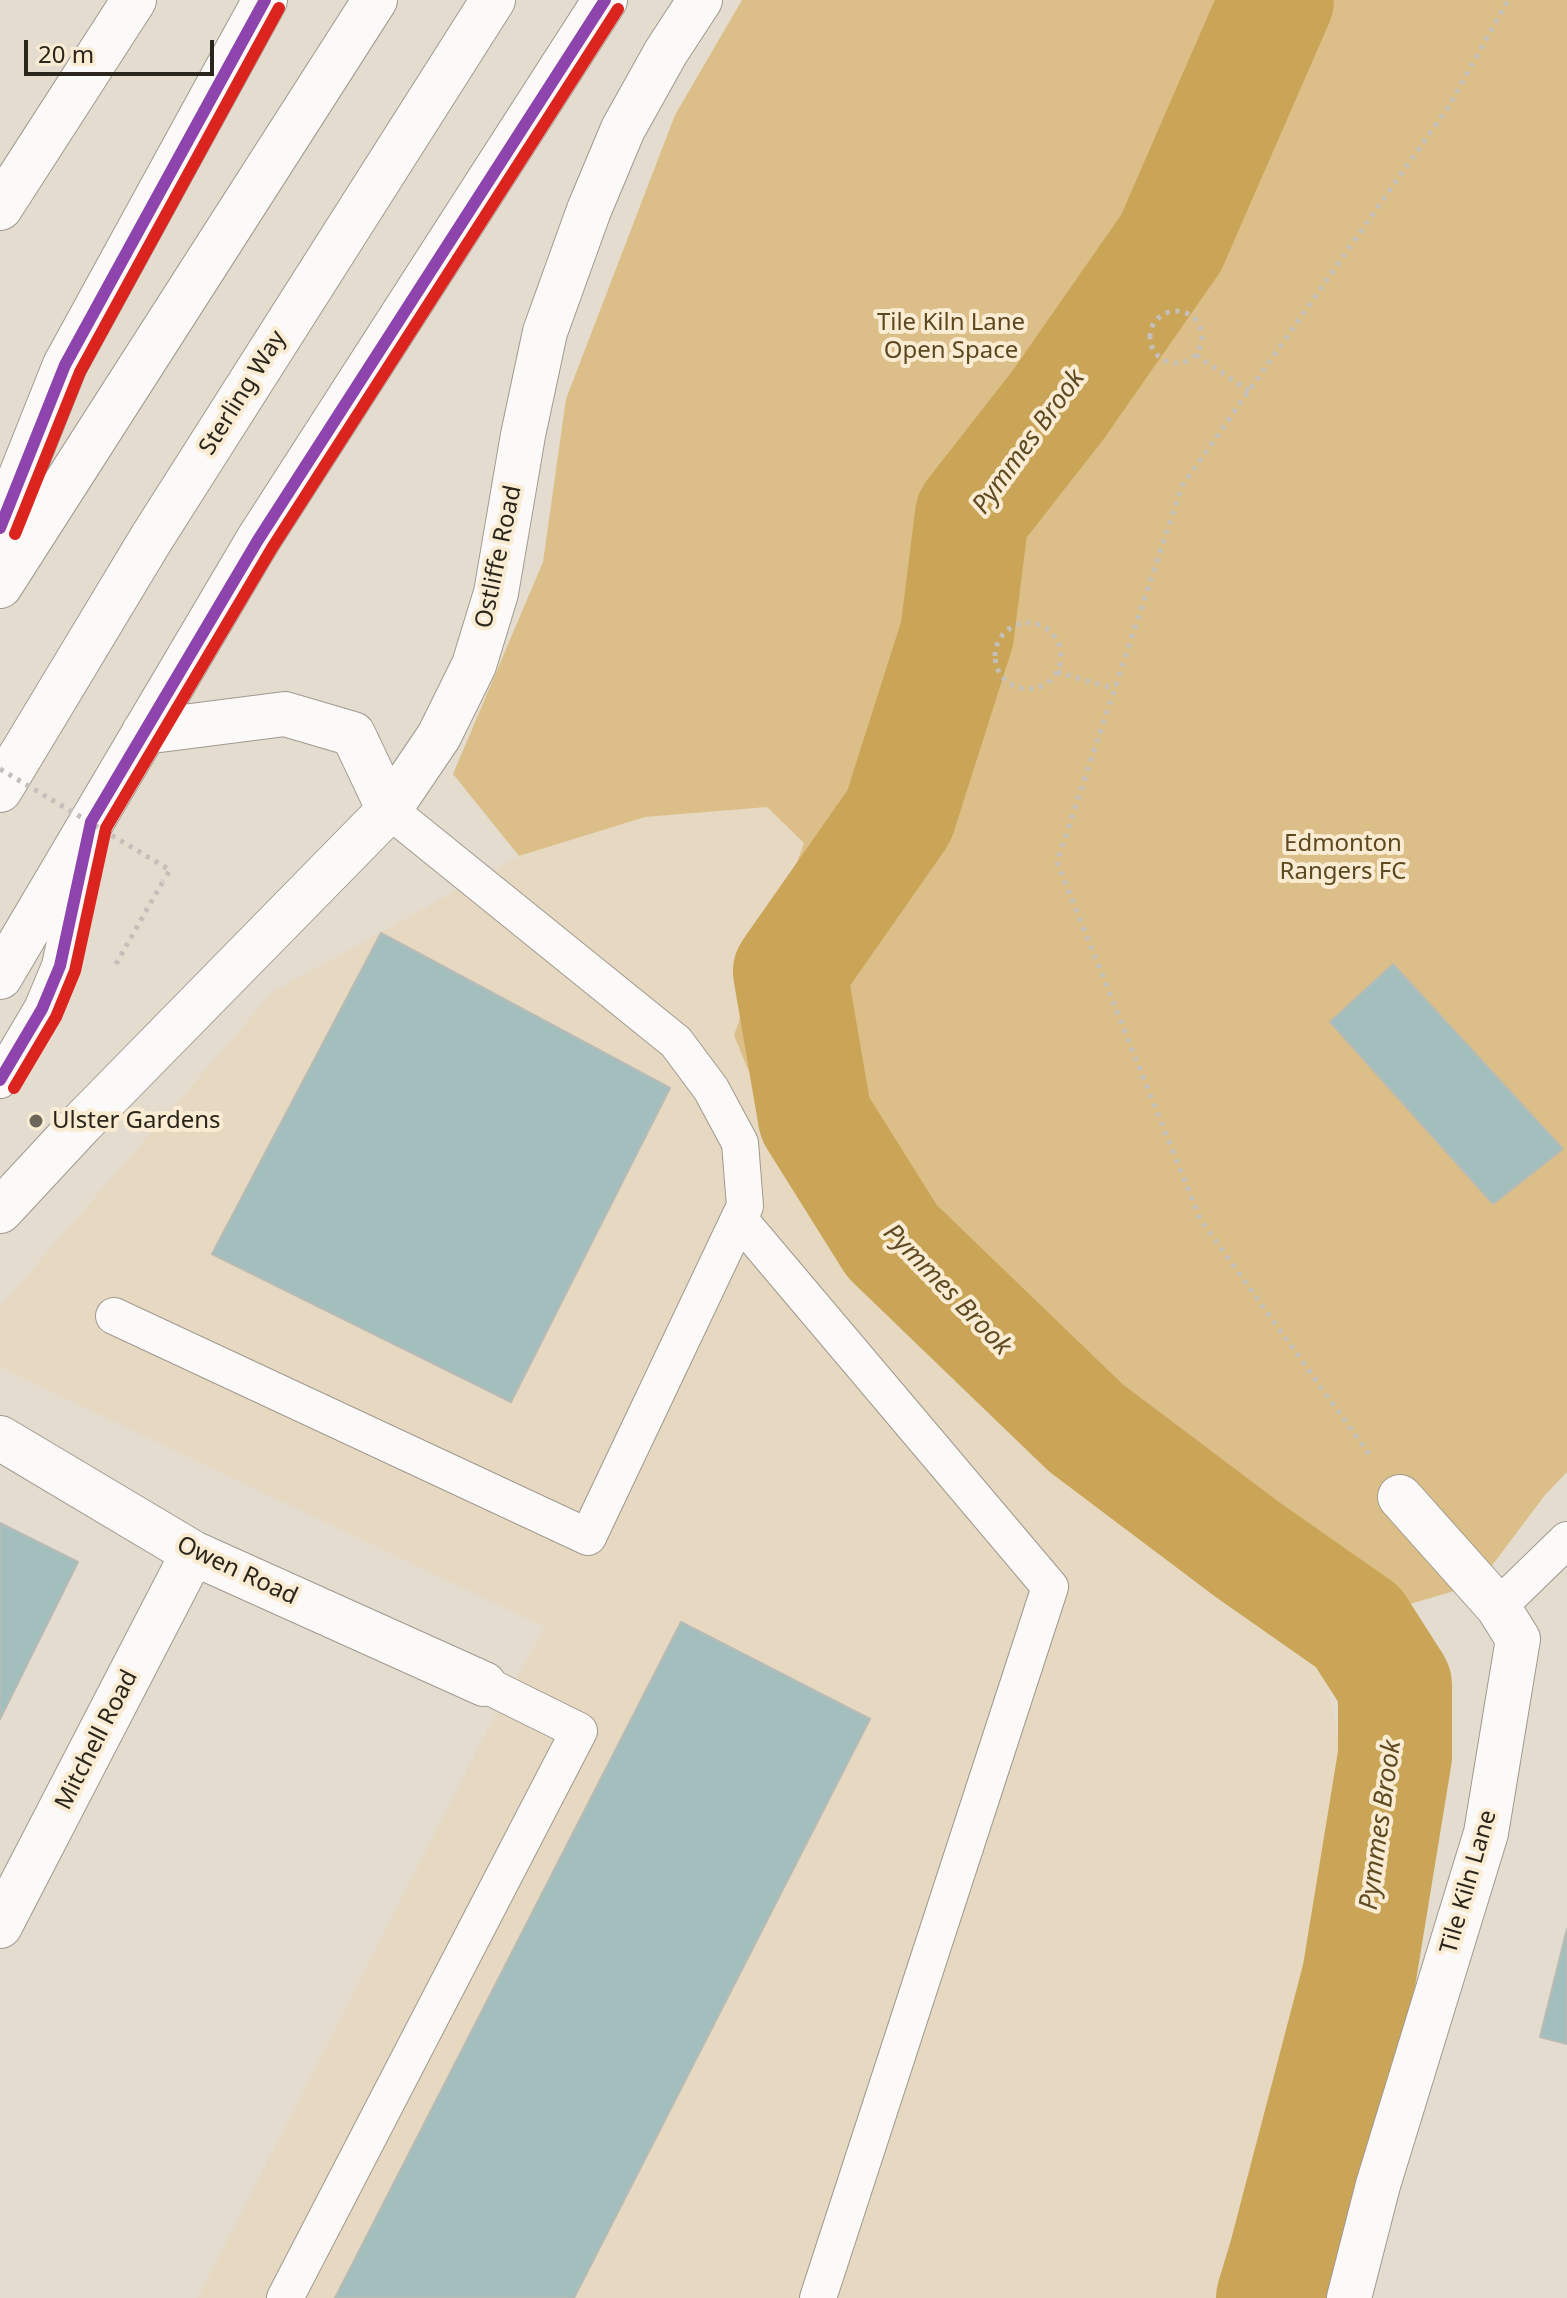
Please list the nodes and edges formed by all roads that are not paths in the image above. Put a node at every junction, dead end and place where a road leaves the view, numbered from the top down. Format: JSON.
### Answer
{"nodes":[{"id":1,"x":134,"y":0,"type":"edge"},
{"id":2,"x":265,"y":0,"type":"edge"},
{"id":3,"x":375,"y":0,"type":"edge"},
{"id":4,"x":493,"y":0,"type":"edge"},
{"id":5,"x":605,"y":0,"type":"edge"},
{"id":6,"x":700,"y":0,"type":"edge"},
{"id":7,"x":0,"y":208,"type":"edge"},
{"id":8,"x":0,"y":528,"type":"edge"},
{"id":9,"x":0,"y":586,"type":"edge"},
{"id":10,"x":144,"y":732,"type":"junction"},
{"id":11,"x":0,"y":790,"type":"edge"},
{"id":12,"x":389,"y":810,"type":"junction"},
{"id":13,"x":91,"y":822,"type":"junction"},
{"id":14,"x":0,"y":977,"type":"edge"},
{"id":15,"x":0,"y":1080,"type":"edge"},
{"id":16,"x":0,"y":1211,"type":"edge"},
{"id":17,"x":739,"y":1219,"type":"junction"},
{"id":18,"x":114,"y":1316,"type":"dead end"},
{"id":19,"x":0,"y":1438,"type":"edge"},
{"id":20,"x":1400,"y":1497,"type":"road end"},
{"id":21,"x":1567,"y":1540,"type":"edge"},
{"id":22,"x":193,"y":1553,"type":"junction"},
{"id":23,"x":1498,"y":1607,"type":"junction"},
{"id":24,"x":484,"y":1684,"type":"joint"},
{"id":25,"x":0,"y":1926,"type":"edge"},
{"id":26,"x":285,"y":2298,"type":"edge"},
{"id":27,"x":818,"y":2298,"type":"edge"},
{"id":28,"x":1349,"y":2298,"type":"edge"}],
"edges":[{"from":1,"to":7,"type":"main road"},
{"from":2,"to":8,"type":"main road"},
{"from":3,"to":9,"type":"main road"},
{"from":4,"to":11,"type":"main road","name":"Sterling Way"},
{"from":5,"to":10,"type":"main road"},
{"from":6,"to":12,"type":"main road","name":"Ostliffe Road"},
{"from":10,"to":12,"type":"main road"},
{"from":10,"to":13,"type":"main road"},
{"from":12,"to":16,"type":"main road","name":"Ostliffe Road"},
{"from":12,"to":17,"type":"lane"},
{"from":13,"to":14,"type":"main road"},
{"from":13,"to":15,"type":"lane"},
{"from":17,"to":18,"type":"lane"},
{"from":17,"to":27,"type":"lane"},
{"from":19,"to":22,"type":"main road","name":"Owen Road"},
{"from":20,"to":23,"type":"main road","name":"Tile Kiln Lane"},
{"from":21,"to":23,"type":"lane"},
{"from":22,"to":24,"type":"main road","name":"Owen Road"},
{"from":22,"to":25,"type":"main road","name":"Mitchell Road"},
{"from":23,"to":28,"type":"main road","name":"Tile Kiln Lane"},
{"from":24,"to":26,"type":"lane"}]}
